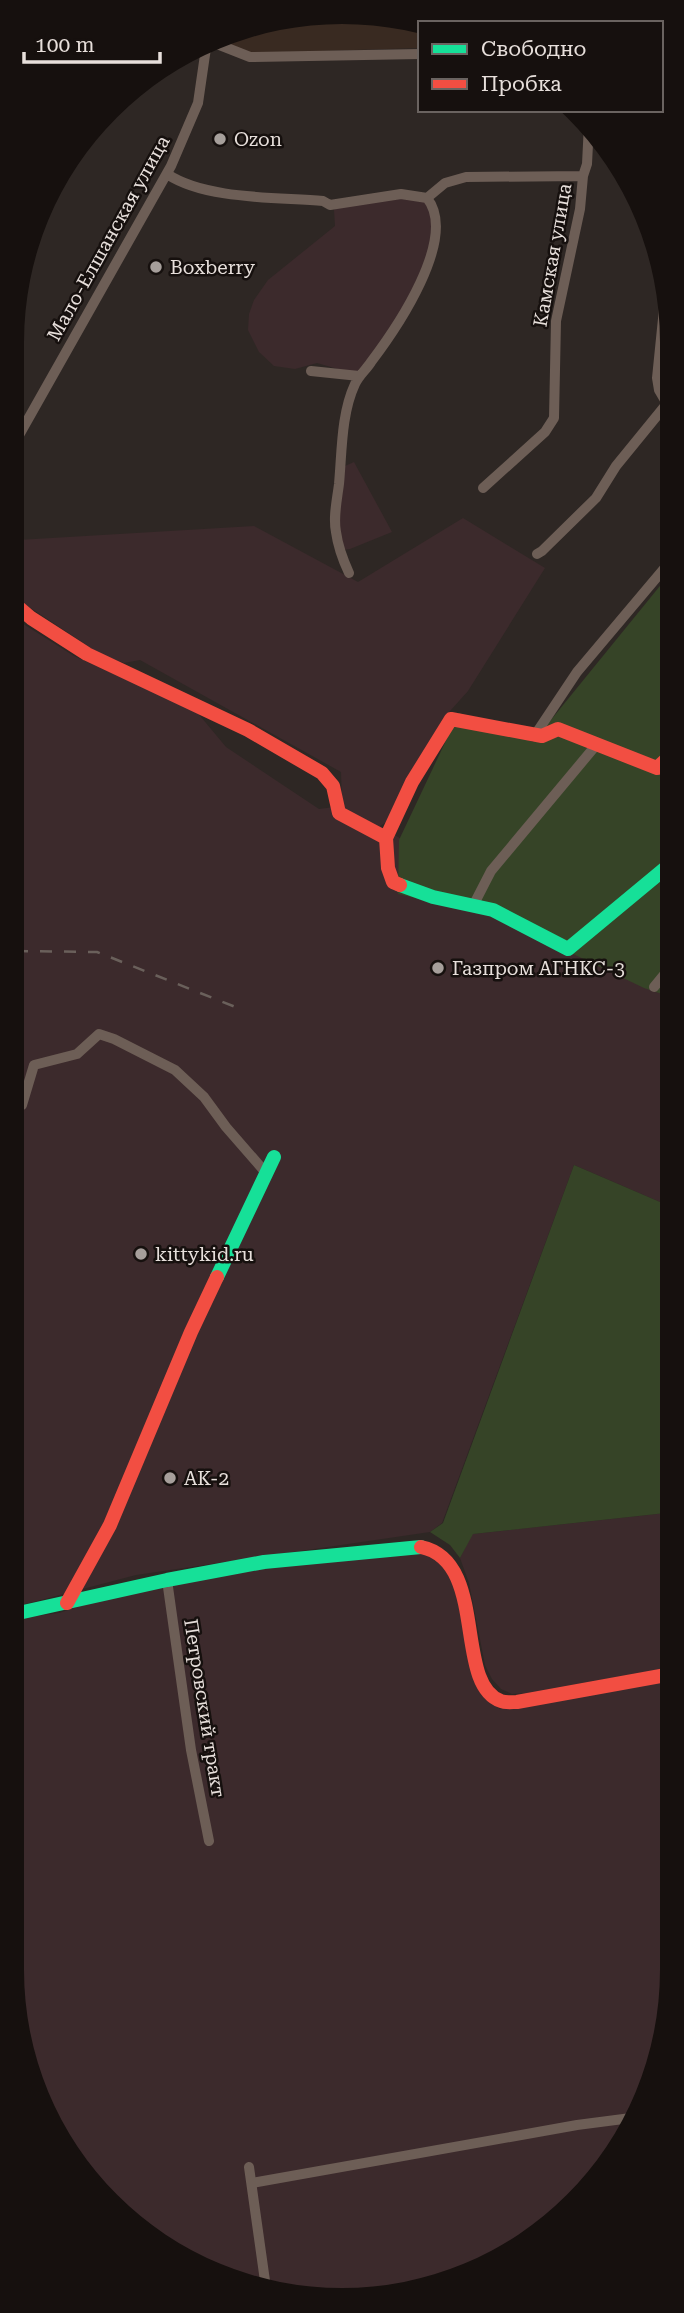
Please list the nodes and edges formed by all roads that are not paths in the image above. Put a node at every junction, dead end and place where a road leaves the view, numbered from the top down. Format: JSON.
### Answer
{"nodes":[{"id":1,"x":225,"y":47,"type":"edge"},
{"id":2,"x":418,"y":54,"type":"edge"},
{"id":3,"x":205,"y":56,"type":"edge"},
{"id":4,"x":588,"y":142,"type":"edge"},
{"id":5,"x":167,"y":174,"type":"junction"},
{"id":6,"x":583,"y":176,"type":"junction"},
{"id":7,"x":427,"y":198,"type":"junction"},
{"id":8,"x":660,"y":348,"type":"edge"},
{"id":9,"x":311,"y":371,"type":"dead end"},
{"id":10,"x":359,"y":376,"type":"junction"},
{"id":11,"x":660,"y":391,"type":"edge"},
{"id":12,"x":660,"y":411,"type":"edge"},
{"id":13,"x":24,"y":426,"type":"edge"},
{"id":14,"x":483,"y":488,"type":"dead end"},
{"id":15,"x":537,"y":554,"type":"dead end"},
{"id":16,"x":349,"y":573,"type":"dead end"},
{"id":17,"x":660,"y":573,"type":"edge"},
{"id":18,"x":24,"y":612,"type":"edge"},
{"id":19,"x":535,"y":735,"type":"junction"},
{"id":20,"x":597,"y":744,"type":"junction"},
{"id":21,"x":660,"y":765,"type":"edge"},
{"id":22,"x":386,"y":838,"type":"junction"},
{"id":23,"x":660,"y":873,"type":"edge"},
{"id":24,"x":473,"y":906,"type":"junction"},
{"id":25,"x":660,"y":980,"type":"edge"},
{"id":26,"x":654,"y":987,"type":"dead end"},
{"id":27,"x":24,"y":1098,"type":"edge"},
{"id":28,"x":274,"y":1157,"type":"dead end"},
{"id":29,"x":266,"y":1173,"type":"junction"},
{"id":30,"x":167,"y":1580,"type":"junction"},
{"id":31,"x":67,"y":1603,"type":"junction"},
{"id":32,"x":24,"y":1612,"type":"edge"},
{"id":33,"x":660,"y":1676,"type":"edge"},
{"id":34,"x":209,"y":1841,"type":"dead end"},
{"id":35,"x":623,"y":2119,"type":"edge"},
{"id":36,"x":249,"y":2167,"type":"dead end"},
{"id":37,"x":252,"y":2183,"type":"junction"},
{"id":38,"x":265,"y":2279,"type":"edge"}],
"edges":[{"from":1,"to":2,"type":"street"},
{"from":3,"to":5,"type":"street","name":"Мало-Елшанская улица"},
{"from":4,"to":6,"type":"street","name":"Камская улица"},
{"from":5,"to":7,"type":"street"},
{"from":5,"to":13,"type":"street","name":"Мало-Елшанская улица"},
{"from":6,"to":7,"type":"street"},
{"from":6,"to":14,"type":"street","name":"Камская улица"},
{"from":7,"to":10,"type":"street"},
{"from":8,"to":11,"type":"street"},
{"from":9,"to":10,"type":"street"},
{"from":10,"to":16,"type":"street"},
{"from":12,"to":15,"type":"street"},
{"from":17,"to":19,"type":"street"},
{"from":18,"to":22,"type":"street"},
{"from":19,"to":20,"type":"street"},
{"from":19,"to":22,"type":"street"},
{"from":20,"to":21,"type":"street"},
{"from":20,"to":24,"type":"street"},
{"from":22,"to":24,"type":"street"},
{"from":23,"to":24,"type":"street"},
{"from":25,"to":26,"type":"street"},
{"from":27,"to":29,"type":"street"},
{"from":28,"to":29,"type":"street"},
{"from":29,"to":31,"type":"street"},
{"from":30,"to":31,"type":"street"},
{"from":30,"to":33,"type":"street"},
{"from":30,"to":34,"type":"street","name":"Петровский тракт"},
{"from":31,"to":32,"type":"street"},
{"from":35,"to":37,"type":"street"},
{"from":36,"to":37,"type":"street"},
{"from":37,"to":38,"type":"street"}]}
